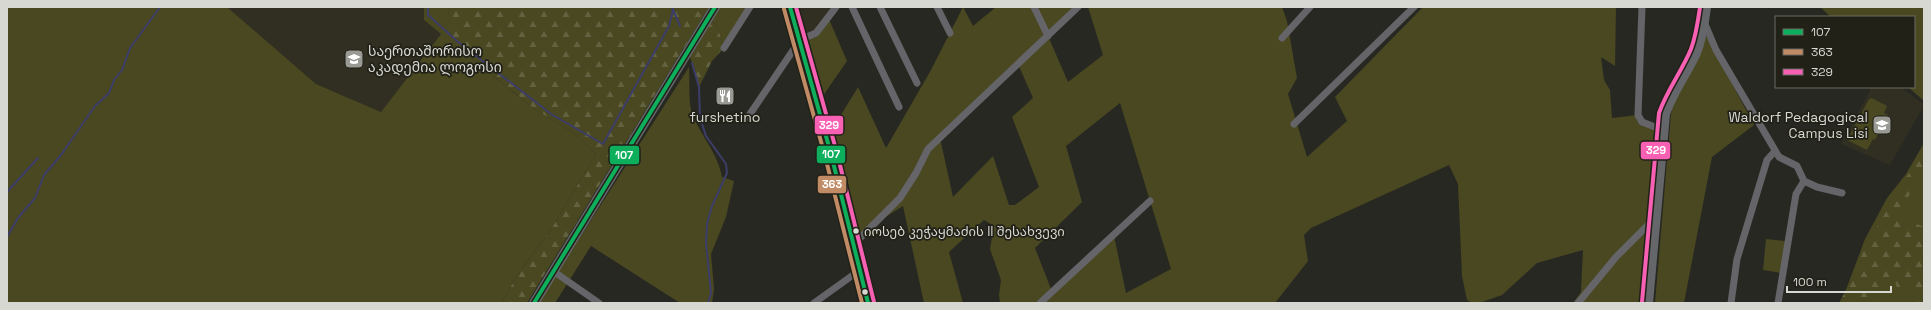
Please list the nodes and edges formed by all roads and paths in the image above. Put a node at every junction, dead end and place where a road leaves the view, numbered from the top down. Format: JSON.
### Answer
{"nodes":[{"id":1,"x":715,"y":7,"type":"edge"},
{"id":2,"x":750,"y":7,"type":"edge"},
{"id":3,"x":790,"y":7,"type":"edge"},
{"id":4,"x":836,"y":7,"type":"edge"},
{"id":5,"x":852,"y":7,"type":"edge"},
{"id":6,"x":880,"y":7,"type":"edge"},
{"id":7,"x":937,"y":7,"type":"edge"},
{"id":8,"x":1034,"y":7,"type":"edge"},
{"id":9,"x":1078,"y":7,"type":"edge"},
{"id":10,"x":1310,"y":7,"type":"edge"},
{"id":11,"x":1414,"y":7,"type":"edge"},
{"id":12,"x":1642,"y":7,"type":"edge"},
{"id":13,"x":1706,"y":7,"type":"edge"},
{"id":14,"x":1704,"y":23,"type":"junction"},
{"id":15,"x":950,"y":33,"type":"dead end"},
{"id":16,"x":1048,"y":36,"type":"junction"},
{"id":17,"x":1282,"y":38,"type":"dead end"},
{"id":18,"x":800,"y":40,"type":"junction"},
{"id":19,"x":724,"y":48,"type":"dead end"},
{"id":20,"x":917,"y":83,"type":"dead end"},
{"id":21,"x":899,"y":107,"type":"dead end"},
{"id":22,"x":748,"y":117,"type":"dead end"},
{"id":23,"x":1294,"y":124,"type":"dead end"},
{"id":24,"x":1662,"y":130,"type":"junction"},
{"id":25,"x":1775,"y":151,"type":"junction"},
{"id":26,"x":1804,"y":181,"type":"junction"},
{"id":27,"x":1842,"y":192,"type":"dead end"},
{"id":28,"x":1150,"y":201,"type":"dead end"},
{"id":29,"x":1656,"y":217,"type":"junction"},
{"id":30,"x":854,"y":244,"type":"junction"},
{"id":31,"x":860,"y":270,"type":"junction"},
{"id":32,"x":553,"y":271,"type":"junction"},
{"id":33,"x":534,"y":303,"type":"edge"},
{"id":34,"x":599,"y":303,"type":"edge"},
{"id":35,"x":814,"y":303,"type":"edge"},
{"id":36,"x":868,"y":303,"type":"edge"},
{"id":37,"x":1040,"y":303,"type":"edge"},
{"id":38,"x":1578,"y":303,"type":"edge"},
{"id":39,"x":1648,"y":303,"type":"edge"},
{"id":40,"x":1731,"y":303,"type":"edge"},
{"id":41,"x":1778,"y":303,"type":"edge"}],
"edges":[{"from":1,"to":32,"type":"street"},
{"from":2,"to":19,"type":"street"},
{"from":3,"to":18,"type":"street"},
{"from":4,"to":18,"type":"street"},
{"from":5,"to":21,"type":"street"},
{"from":6,"to":20,"type":"street"},
{"from":7,"to":15,"type":"street"},
{"from":8,"to":16,"type":"street"},
{"from":9,"to":16,"type":"street"},
{"from":10,"to":17,"type":"street"},
{"from":11,"to":23,"type":"street"},
{"from":12,"to":24,"type":"street"},
{"from":13,"to":14,"type":"street"},
{"from":14,"to":24,"type":"street"},
{"from":14,"to":25,"type":"street"},
{"from":16,"to":30,"type":"street"},
{"from":18,"to":22,"type":"street"},
{"from":18,"to":30,"type":"street"},
{"from":24,"to":29,"type":"street"},
{"from":25,"to":26,"type":"street"},
{"from":25,"to":40,"type":"street"},
{"from":26,"to":27,"type":"street"},
{"from":26,"to":41,"type":"street"},
{"from":28,"to":37,"type":"street"},
{"from":29,"to":38,"type":"street"},
{"from":29,"to":39,"type":"street"},
{"from":30,"to":31,"type":"street"},
{"from":31,"to":35,"type":"street"},
{"from":31,"to":36,"type":"street"},
{"from":32,"to":33,"type":"street"},
{"from":32,"to":34,"type":"street"}]}
